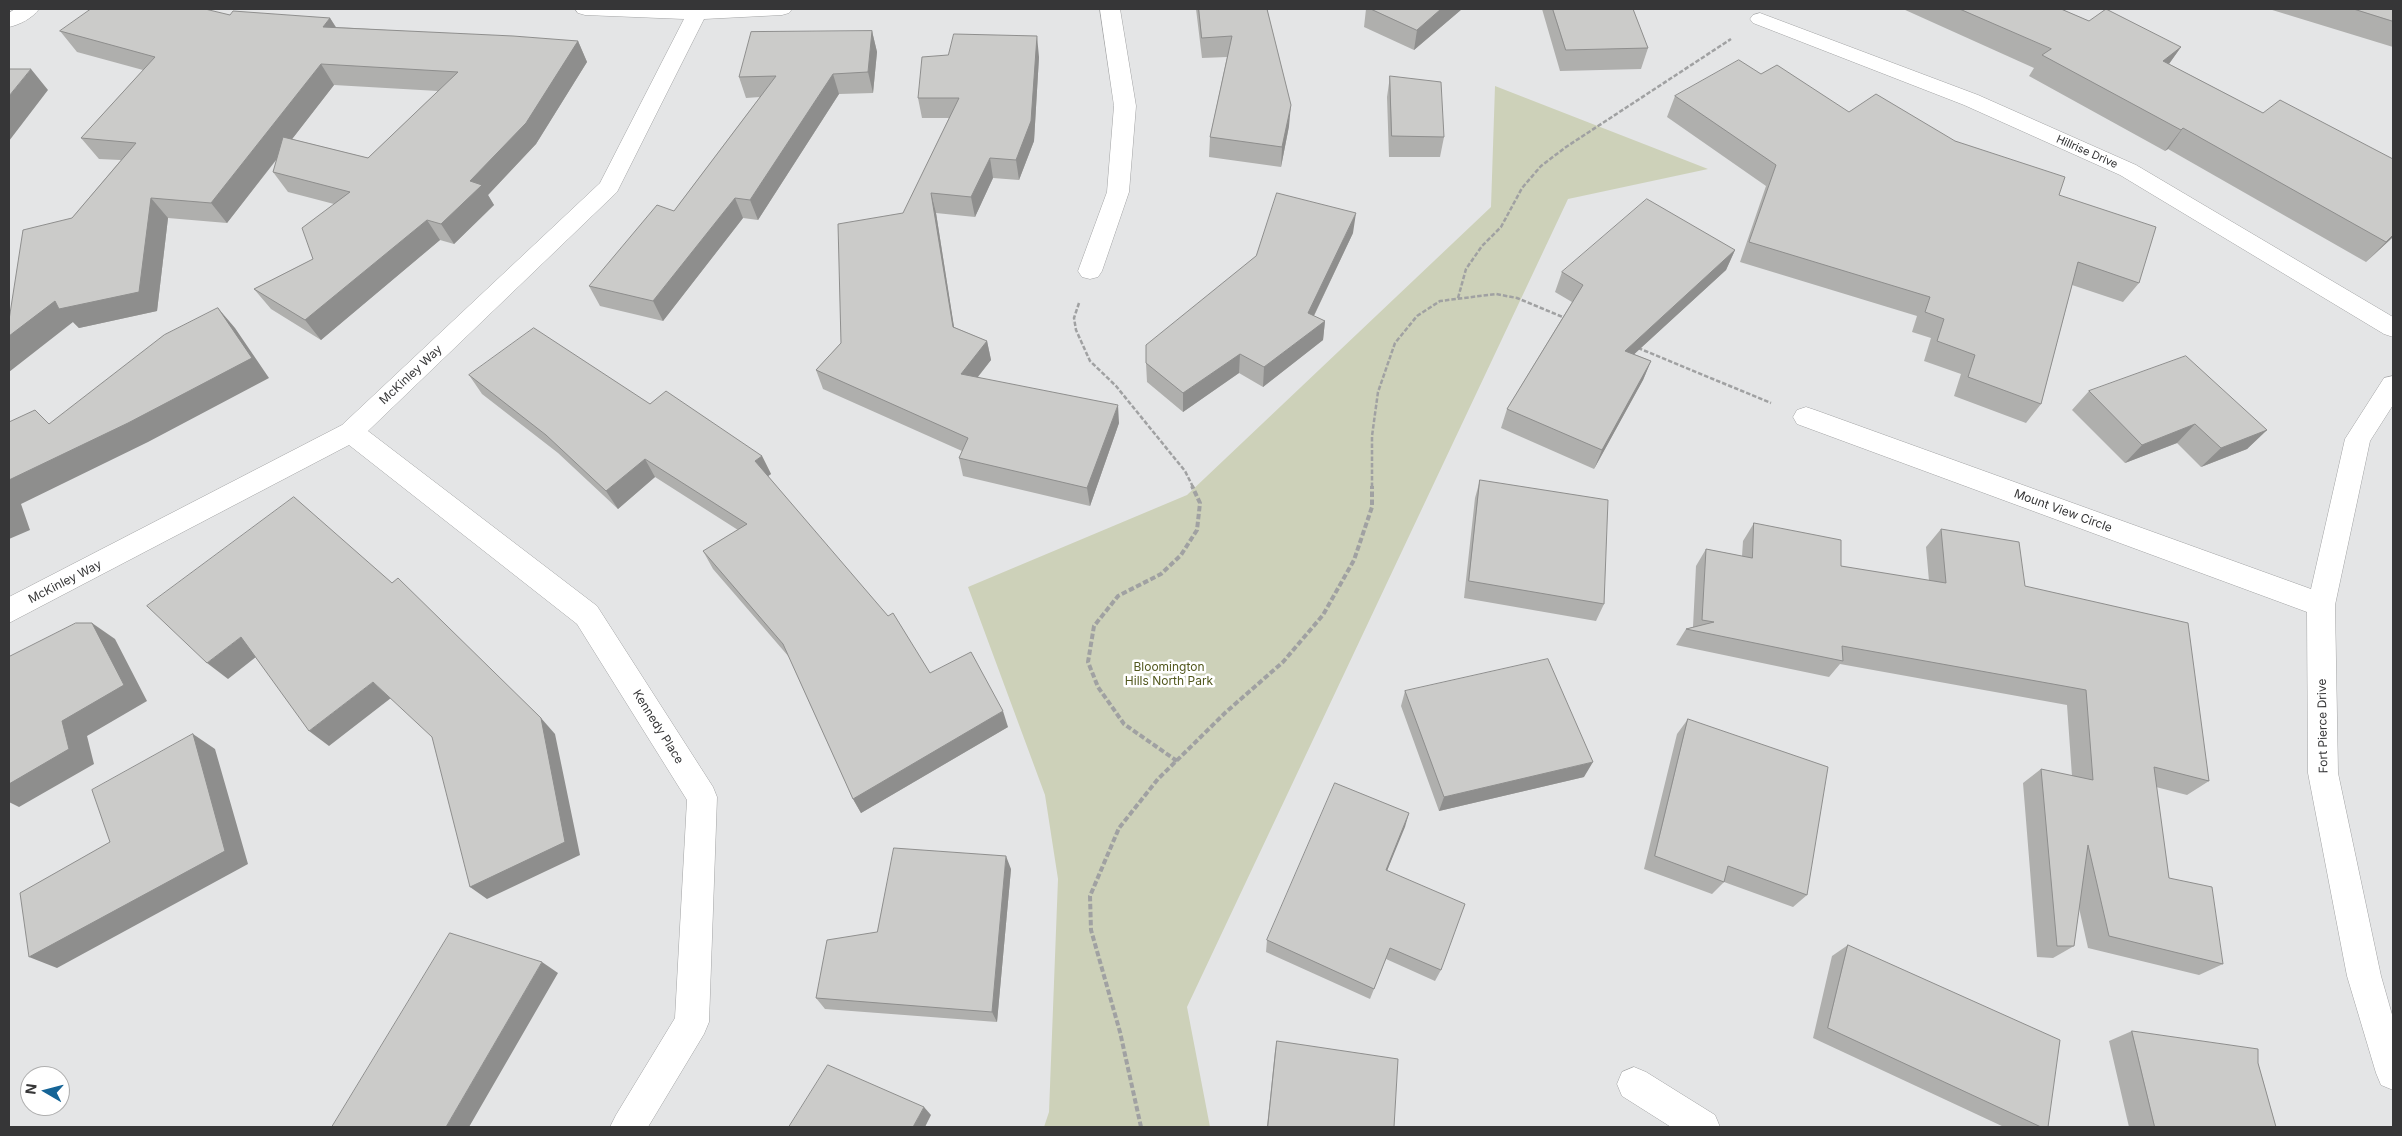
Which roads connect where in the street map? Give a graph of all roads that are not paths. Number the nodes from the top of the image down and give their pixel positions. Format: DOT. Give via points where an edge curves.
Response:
graph roads {
  1 [pos="29,9"];
  2 [pos="585,9"];
  3 [pos="782,9"];
  4 [pos="1110,9"];
  5 [pos="697,13"];
  6 [pos="1760,19"];
  7 [pos="9,21"];
  8 [pos="1090,271"];
  9 [pos="2393,328"];
  10 [pos="2393,385"];
  11 [pos="1806,417"];
  12 [pos="351,432"];
  13 [pos="2321,605"];
  14 [pos="9,611"];
  15 [pos="2393,1073"];
  16 [pos="1634,1084"];
  17 [pos="628,1127"];
  18 [pos="1703,1127"];
  1 -- 7 [label="street"];
  2 -- 5 [label="street"];
  3 -- 5 [label="street"];
  4 -- 8 [label="street" via="1125,106 1118,192"];
  5 -- 12 [label="street, McKinley Way" via="609,187"];
  6 -- 9 [label="street, Hillrise Drive" via="1972,100 2128,170"];
  10 -- 13 [label="street, Fort Pierce Drive" via="2358,439"];
  11 -- 13 [label="street, Mount View Circle"];
  12 -- 14 [label="street, McKinley Way"];
  12 -- 17 [label="street, Kennedy Place" via="587,615 702,797 692,1022"];
  13 -- 15 [label="street, Fort Pierce Drive" via="2323,773 2364,976"];
  16 -- 18 [label="street"];
}
